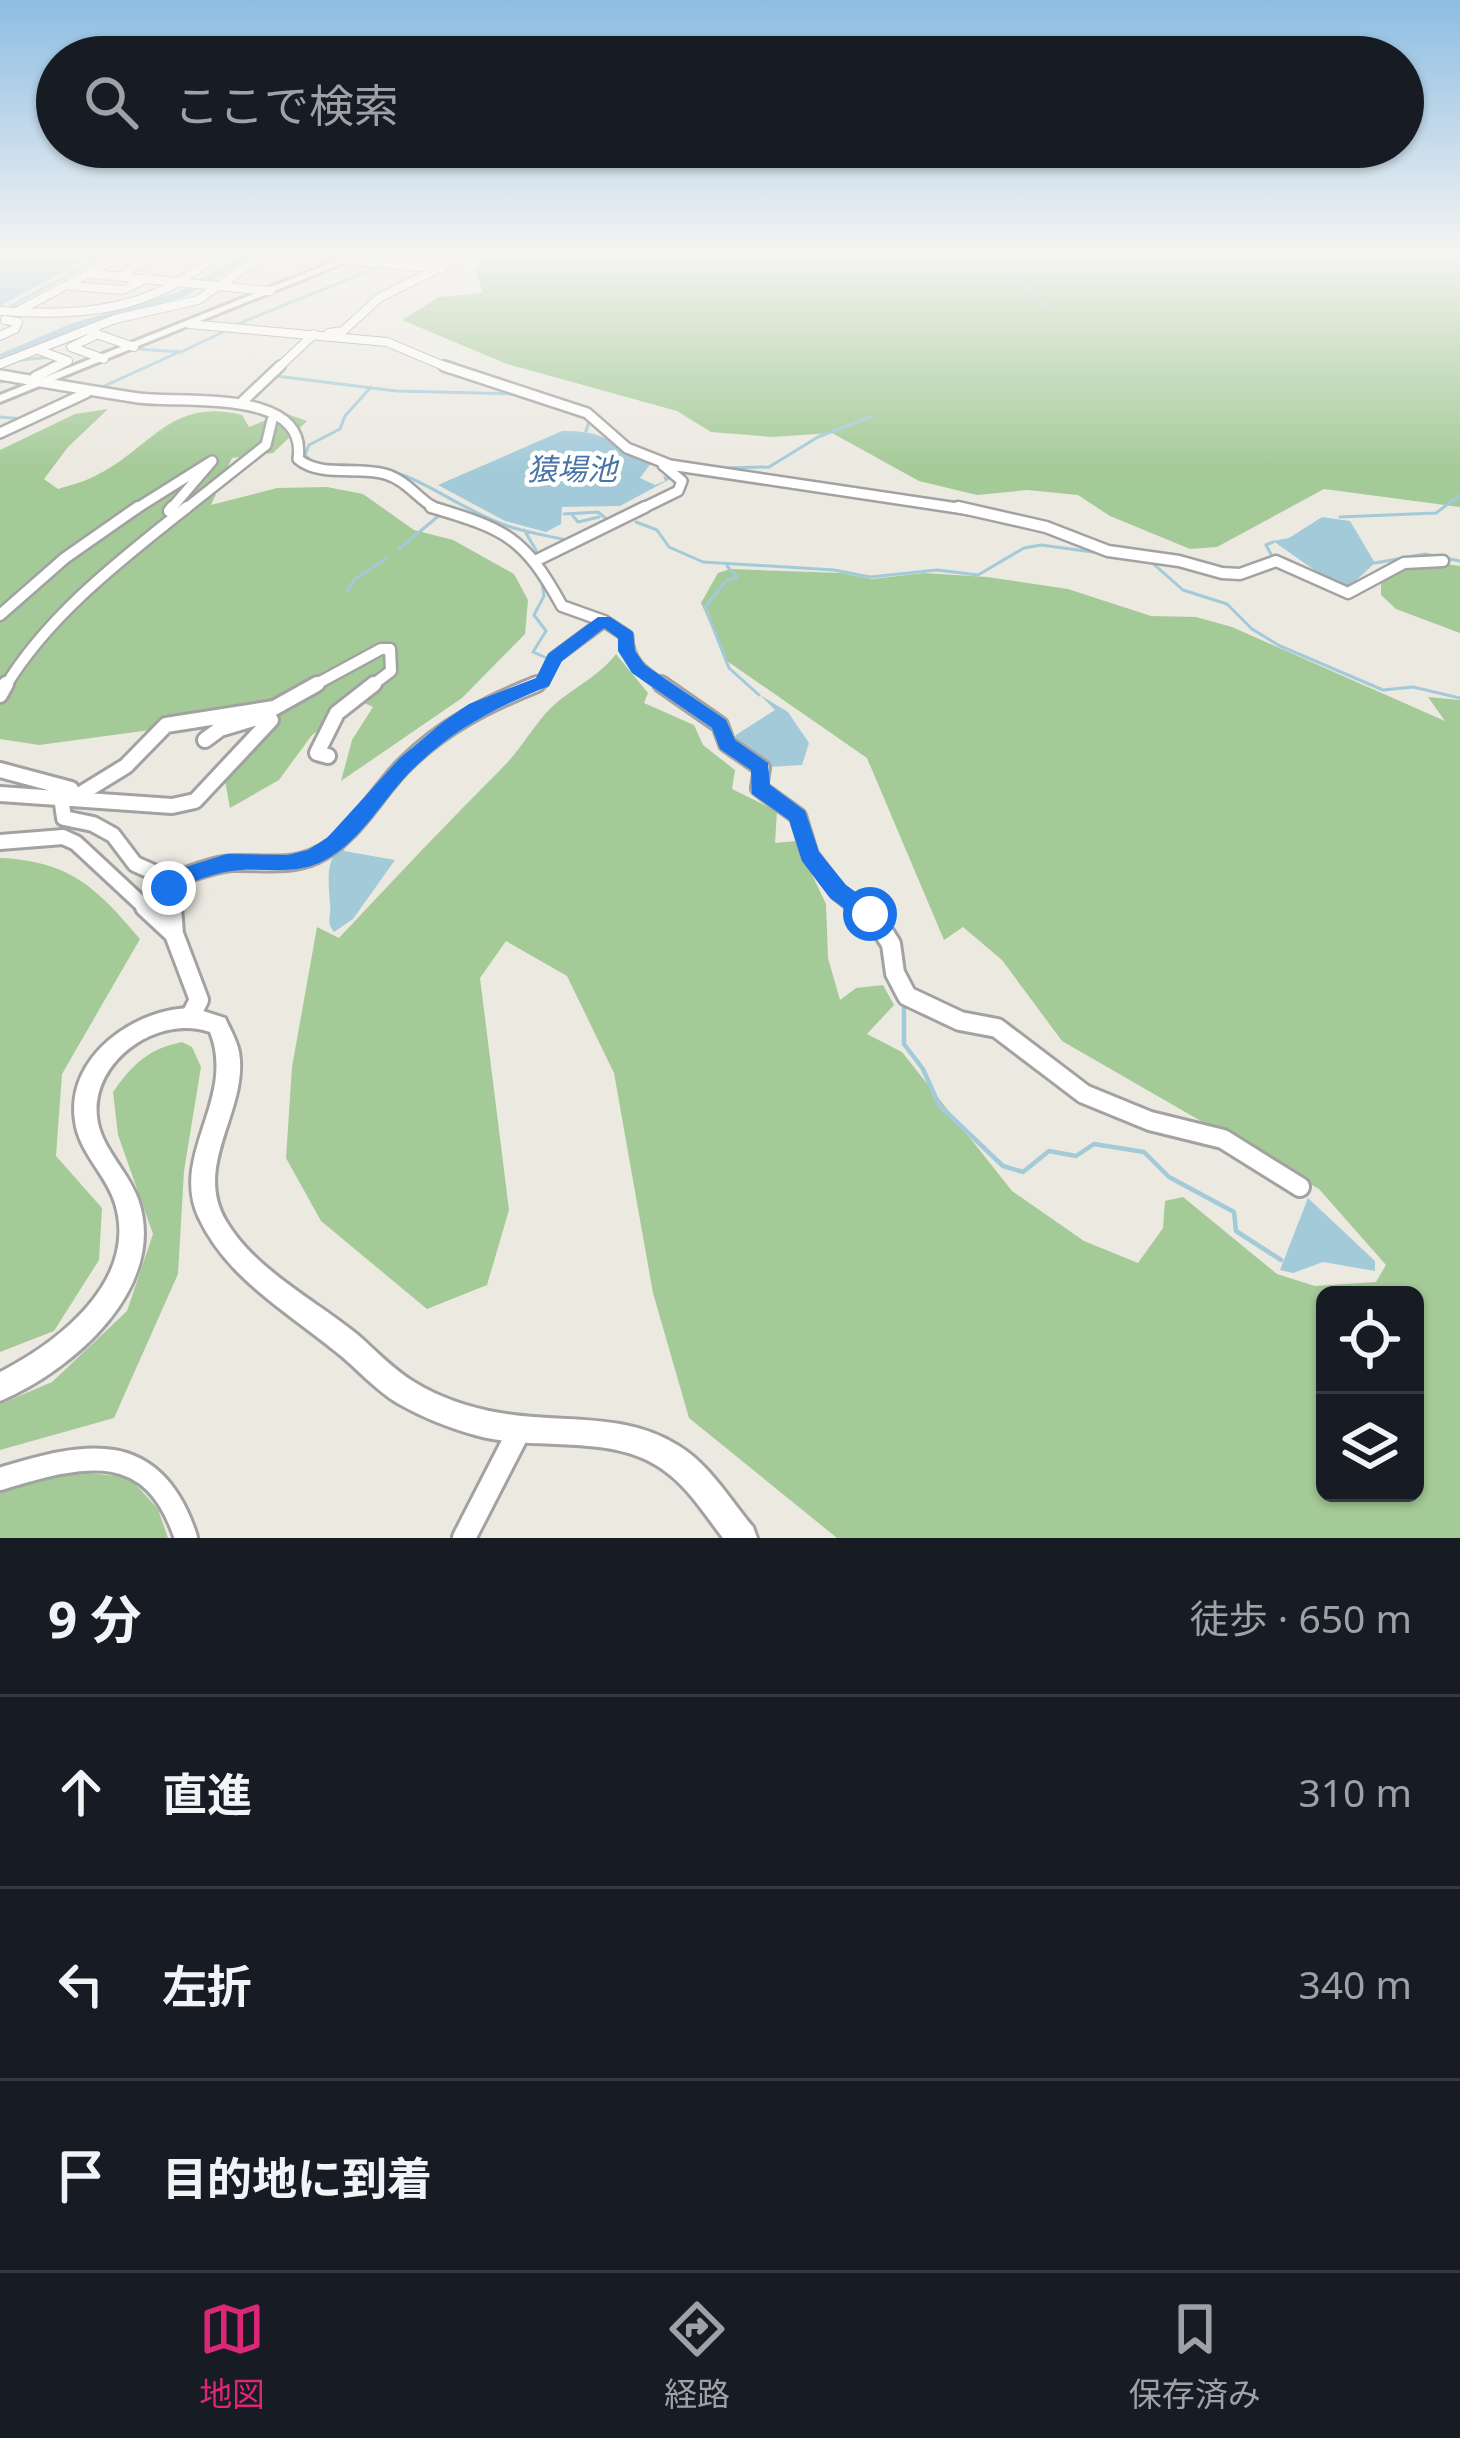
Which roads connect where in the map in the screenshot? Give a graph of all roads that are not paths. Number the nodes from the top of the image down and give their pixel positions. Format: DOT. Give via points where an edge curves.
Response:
graph roads {
  1 [pos="107,327"];
  2 [pos="181,327"];
  3 [pos="217,327"];
  4 [pos="345,327"];
  5 [pos="94,331"];
  6 [pos="314,335"];
  7 [pos="134,347"];
  8 [pos="41,351"];
  9 [pos="104,359"];
  10 [pos="0,364"];
  11 [pos="0,375"];
  12 [pos="40,380"];
  13 [pos="86,393"];
  14 [pos="0,399"];
  15 [pos="243,401"];
  16 [pos="272,420"];
  17 [pos="0,433"];
  18 [pos="659,461"];
  19 [pos="166,520"];
  20 [pos="536,557"];
  21 [pos="1443,560"];
  22 [pos="0,615"];
  23 [pos="604,621"];
  24 [pos="0,695"];
  25 [pos="205,740"];
  26 [pos="328,756"];
  27 [pos="0,770"];
  28 [pos="0,794"];
  29 [pos="68,797"];
  30 [pos="0,842"];
  31 [pos="171,880"];
  32 [pos="174,934"];
  33 [pos="190,1017"];
  34 [pos="1300,1187"];
  35 [pos="0,1387"];
  36 [pos="519,1431"];
  37 [pos="0,1479"];
  38 [pos="186,1538"];
  39 [pos="464,1538"];
  40 [pos="742,1538"];
  1 -- 5 [label="street"];
  2 -- 7 [label="street"];
  3 -- 6 [label="street"];
  4 -- 6 [label="street"];
  5 -- 7 [label="street"];
  5 -- 9 [label="street" via="71,347"];
  5 -- 10 [label="street"];
  6 -- 15 [label="street"];
  6 -- 18 [label="street" via="387,343 580,410 620,443"];
  7 -- 9 [label="street"];
  8 -- 12 [label="street" via="68,361"];
  9 -- 12 [label="street"];
  11 -- 12 [label="street"];
  12 -- 13 [label="street"];
  12 -- 14 [label="street"];
  13 -- 15 [label="street"];
  13 -- 17 [label="street"];
  15 -- 16 [label="street"];
  16 -- 19 [label="street" via="266,445"];
  16 -- 20 [label="street" via="295,429 298,459 308,467 383,473 414,487 432,508 513,538"];
  18 -- 20 [label="street" via="681,488"];
  18 -- 21 [label="street" via="943,504 1046,527 1108,551 1222,573 1273,561 1348,593 1404,562"];
  19 -- 22 [label="street" via="212,461 65,558"];
  19 -- 24 [label="street" via="102,575"];
  20 -- 23 [label="street" via="562,606"];
  23 -- 31 [label="street" via="554,658 543,682 450,727 314,857 227,863"];
  23 -- 34 [label="street" via="627,636 638,669 720,725 727,744 761,768 759,788 798,816 810,855 838,892 877,922 907,996 997,1028 1084,1094 1222,1139"];
  25 -- 29 [label="street" via="220,729 271,720 195,801"];
  26 -- 29 [label="street" via="316,753 337,713 391,671 390,649 274,708 166,724 126,766"];
  27 -- 29 [label="street" via="71,789"];
  28 -- 29 [label="street"];
  29 -- 31 [label="street" via="64,818 113,835 135,864"];
  30 -- 32 [label="street" via="76,843"];
  31 -- 32 [label="street"];
  32 -- 33 [label="street" via="199,1000"];
  33 -- 35 [label="street" via="147,1026 92,1078 86,1123 127,1203 131,1255 92,1321 33,1371"];
  33 -- 36 [label="street" via="218,1025 230,1052 201,1180 202,1205 230,1247 411,1396"];
  36 -- 39 [label="street"];
  36 -- 40 [label="street" via="624,1434 672,1457"];
  37 -- 38 [label="street" via="53,1462 108,1457 140,1465 176,1507"];
}
